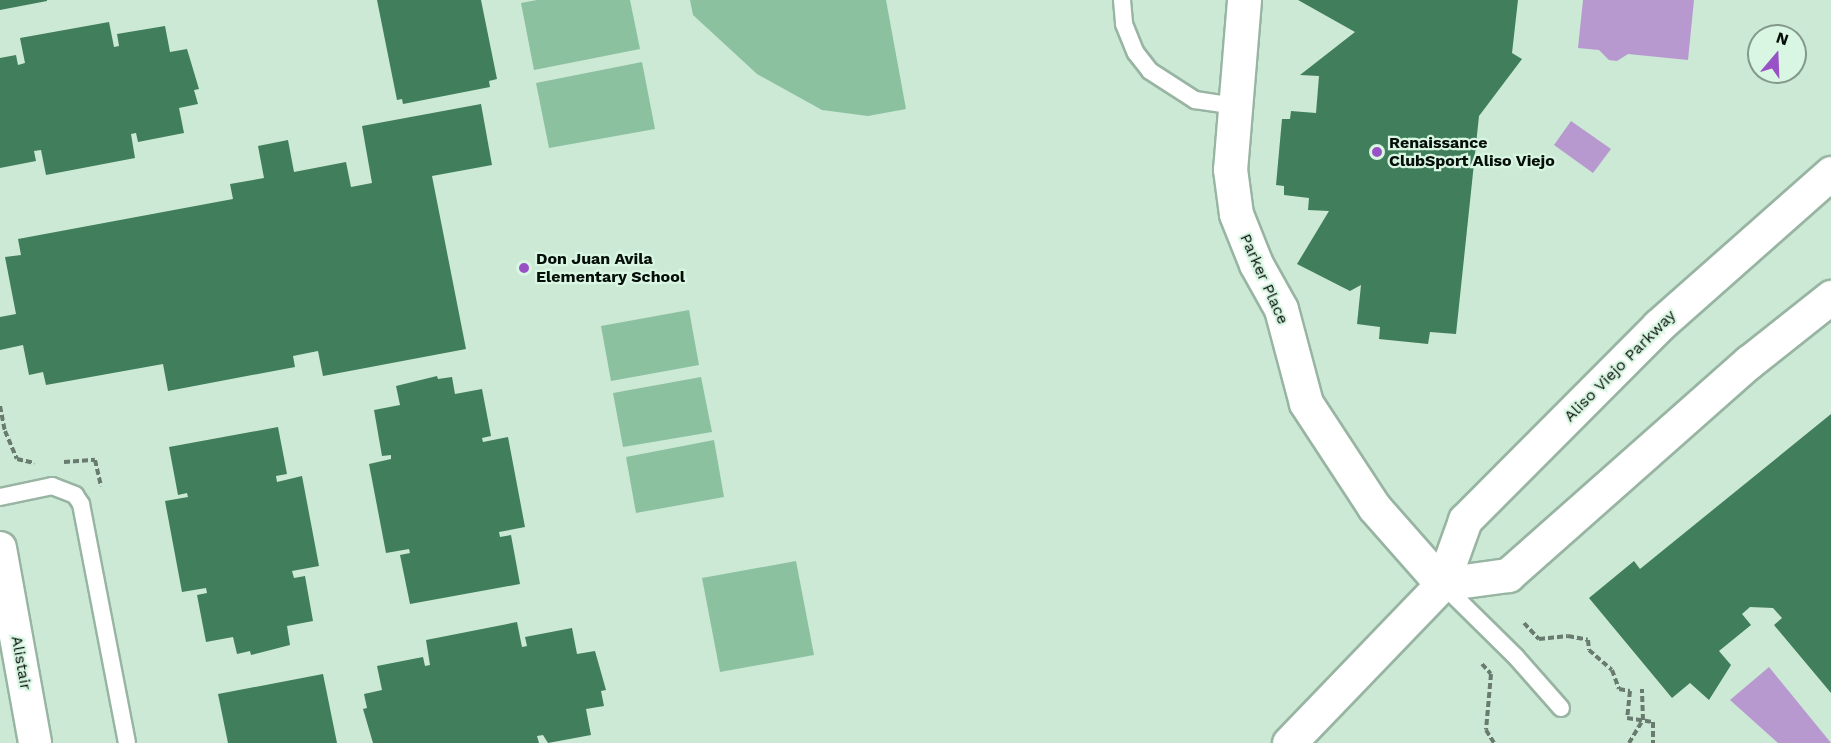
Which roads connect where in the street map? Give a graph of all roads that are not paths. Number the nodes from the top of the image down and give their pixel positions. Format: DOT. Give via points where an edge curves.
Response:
graph roads {
  1 [pos="1122,0"];
  2 [pos="1244,0"];
  3 [pos="1235,106"];
  4 [pos="1831,173"];
  5 [pos="1831,297"];
  6 [pos="0,497"];
  7 [pos="0,548"];
  8 [pos="1442,584"];
  9 [pos="1561,708"];
  10 [pos="35,743"];
  11 [pos="127,743"];
  12 [pos="1289,743"];
  1 -- 3 [label="lane" via="1124,24 1136,53 1150,71 1196,100"];
  2 -- 3 [label="main road, Parker Place"];
  3 -- 8 [label="main road, Parker Place" via="1230,168 1236,214 1256,264 1281,309 1306,403 1374,507"];
  4 -- 8 [label="main road, Aliso Viejo Parkway" via="1658,326 1465,520"];
  5 -- 8 [label="main road" via="1749,362 1508,575"];
  6 -- 11 [label="lane" via="52,486 75,495 81,504"];
  7 -- 10 [label="street, Alistair"];
  8 -- 9 [label="lane"];
  8 -- 12 [label="main road, Aliso Viejo Parkway"];
}
